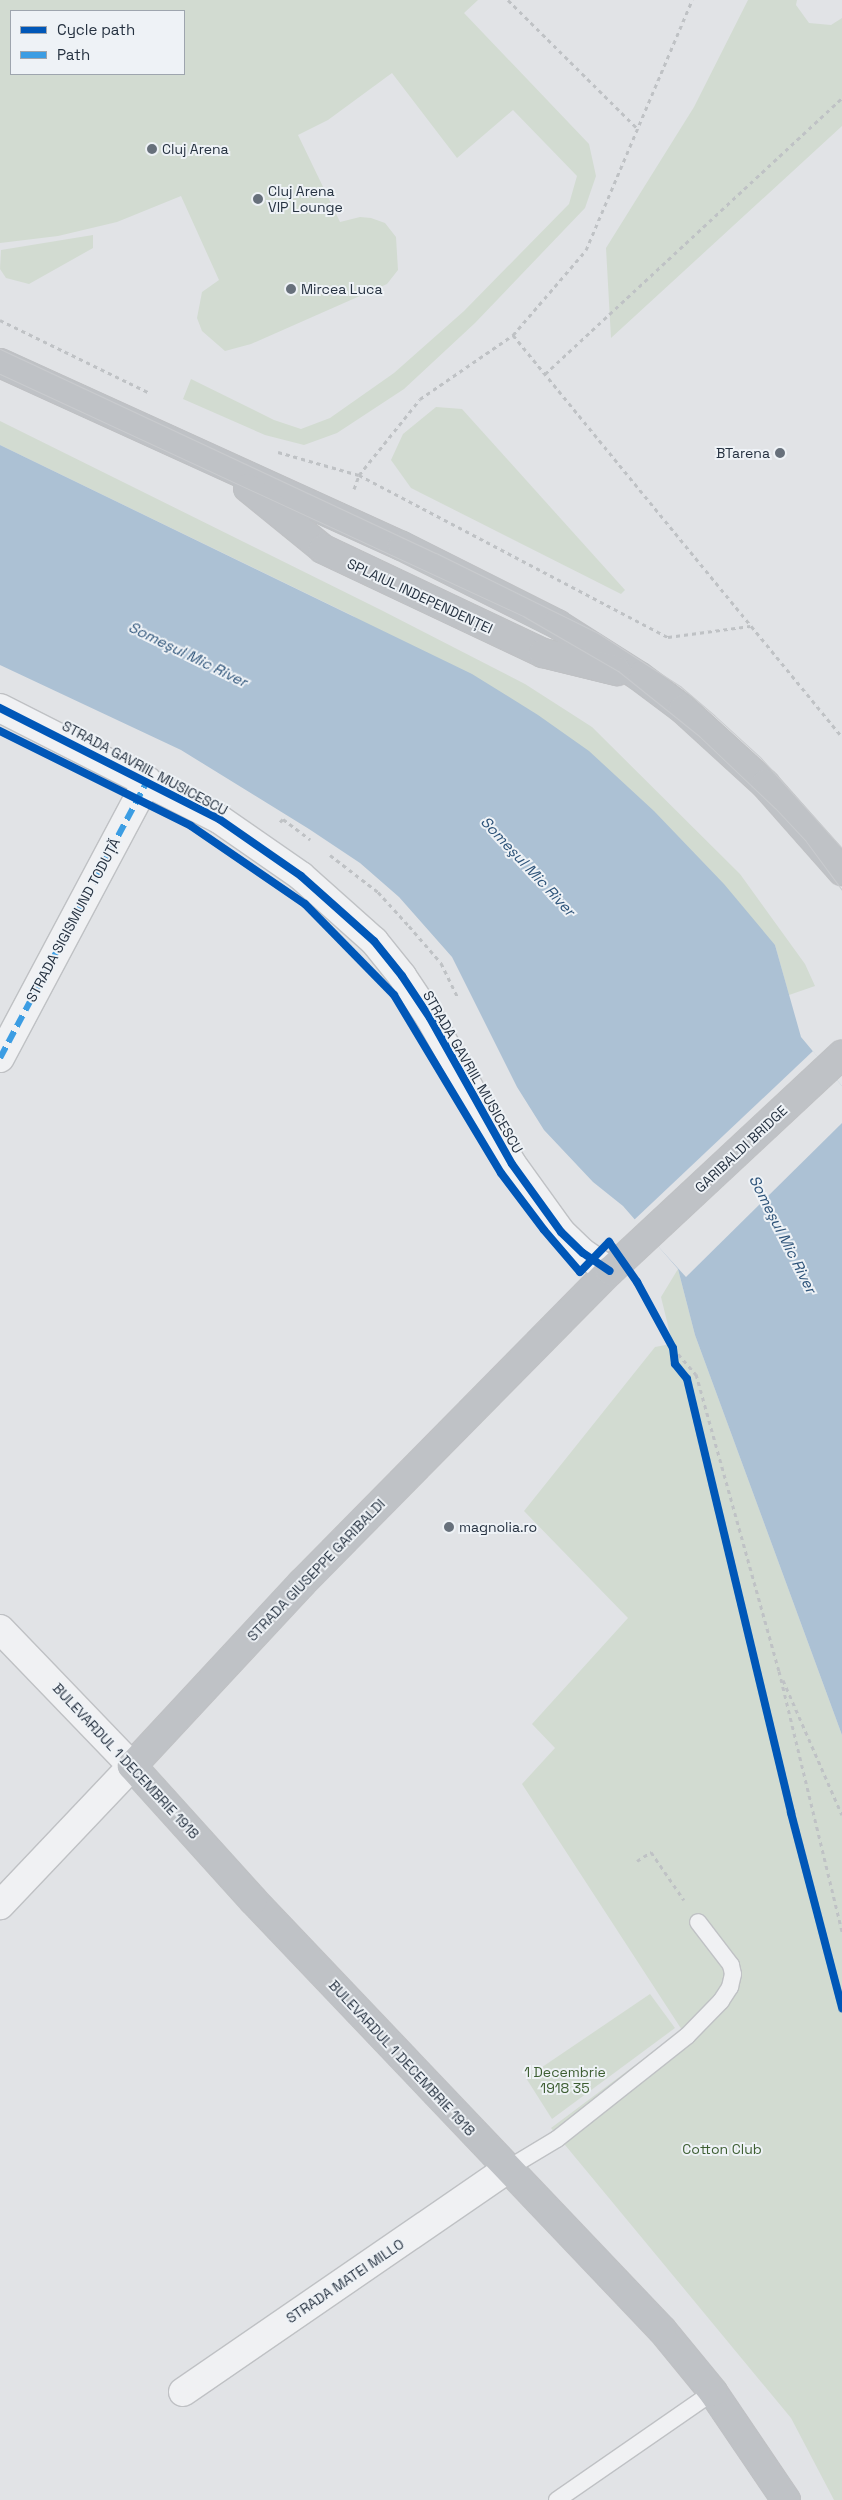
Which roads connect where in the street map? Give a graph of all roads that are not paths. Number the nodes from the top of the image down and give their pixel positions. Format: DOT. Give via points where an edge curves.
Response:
graph roads {
  1 [pos="0,363"];
  2 [pos="226,469"];
  3 [pos="639,676"];
  4 [pos="0,708"];
  5 [pos="146,781"];
  6 [pos="842,871"];
  7 [pos="0,1058"];
  8 [pos="838,1058"];
  9 [pos="641,1242"];
  10 [pos="610,1271"];
  11 [pos="0,1629"];
  12 [pos="132,1766"];
  13 [pos="0,1905"];
  14 [pos="698,1922"];
  15 [pos="508,2169"];
  16 [pos="183,2392"];
  17 [pos="713,2392"];
  18 [pos="557,2500"];
  19 [pos="786,2500"];
  1 -- 2 [label="main road, SPLAIUL INDEPENDENȚEI"];
  2 -- 3 [label="main road, SPLAIUL INDEPENDENȚEI" via="402,546 531,611"];
  2 -- 3 [label="main road, SPLAIUL INDEPENDENȚEI" via="323,549 543,653"];
  3 -- 6 [label="main road, SPLAIUL INDEPENDENȚEI" via="683,709 757,777 810,831"];
  4 -- 5 [label="street, STRADA GAVRIIL MUSICESCU"];
  5 -- 7 [label="street, STRADA SIGISMUND TODUȚĂ"];
  5 -- 10 [label="street, STRADA GAVRIIL MUSICESCU" via="219,819 301,876 374,941 430,1018 512,1164 556,1224 583,1253"];
  8 -- 9 [label="main road, GARIBALDI BRIDGE"];
  9 -- 10 [label="main road, STRADA GIUSEPPE GARIBALDI"];
  10 -- 12 [label="main road, STRADA GIUSEPPE GARIBALDI" via="302,1583"];
  11 -- 12 [label="street, BULEVARDUL 1 DECEMBRIE 1918"];
  12 -- 13 [label="street, STRADA GIUSEPPE GARIBALDI"];
  12 -- 15 [label="main road, BULEVARDUL 1 DECEMBRIE 1918" via="253,1900"];
  14 -- 15 [label="lane" via="731,1965 730,1987 722,2001 687,2036 557,2139"];
  15 -- 16 [label="street, STRADA MATEI MILLO"];
  15 -- 17 [label="main road, BULEVARDUL 1 DECEMBRIE 1918" via="662,2330"];
  17 -- 18 [label="lane"];
  17 -- 19 [label="main road, BULEVARDUL 1 DECEMBRIE 1918"];
}
